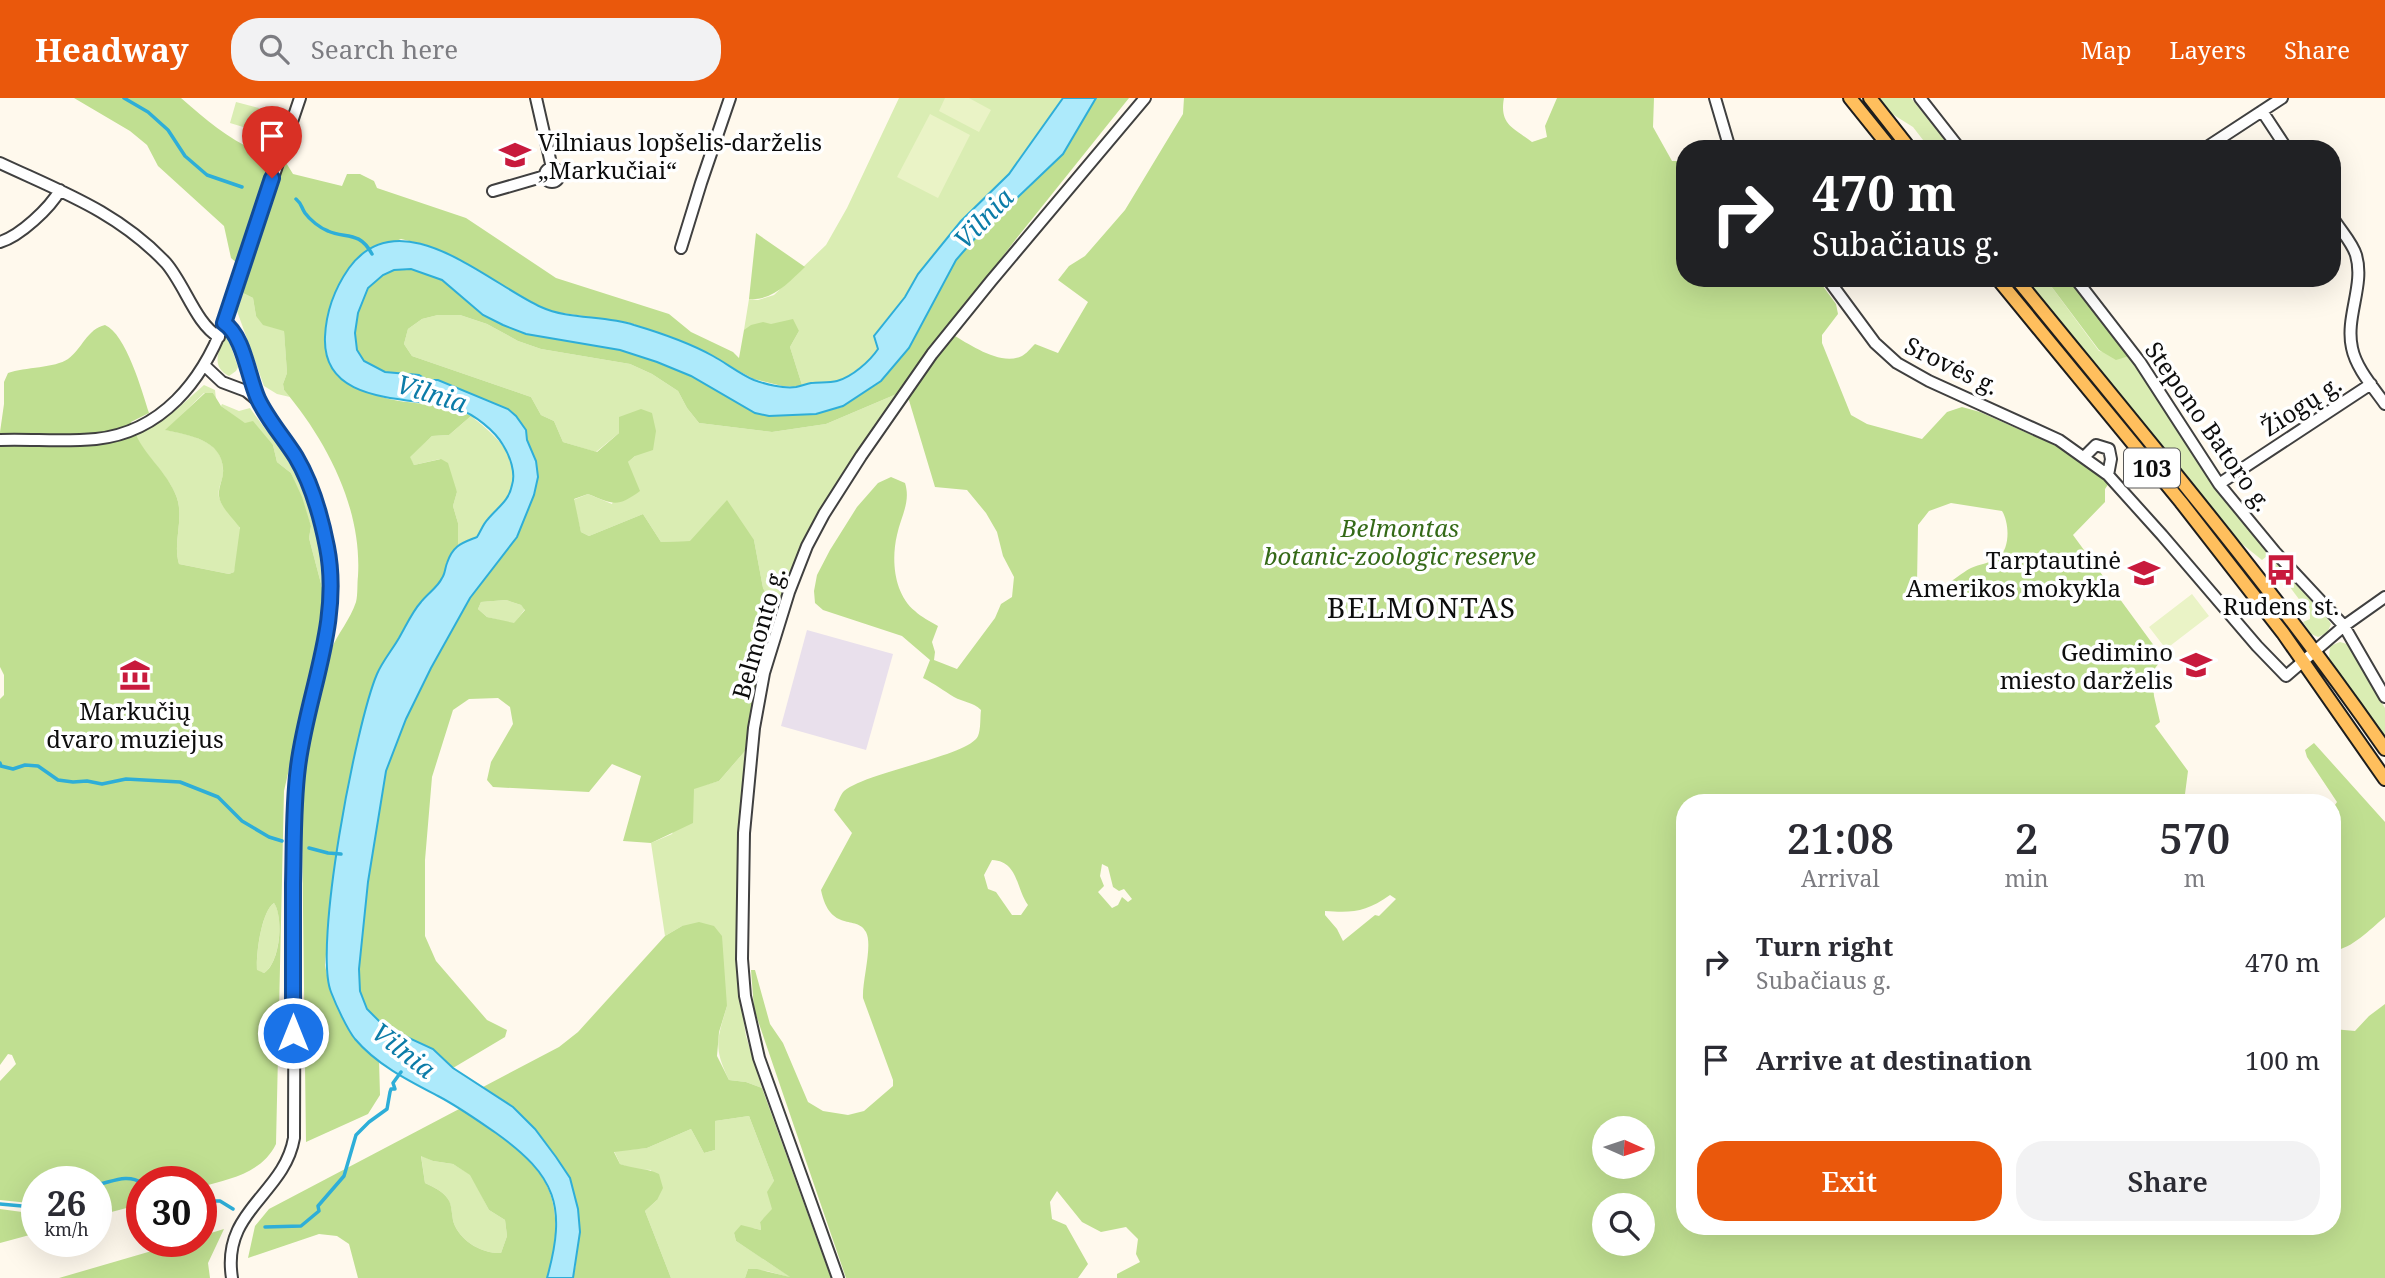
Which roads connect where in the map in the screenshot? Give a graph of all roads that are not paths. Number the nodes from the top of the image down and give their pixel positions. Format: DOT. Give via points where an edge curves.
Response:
graph roads {
  1 [pos="300,98"];
  2 [pos="536,98"];
  3 [pos="730,98"];
  4 [pos="1145,98"];
  5 [pos="1715,98"];
  6 [pos="1850,98"];
  7 [pos="1870,98"];
  8 [pos="1920,98"];
  9 [pos="2283,98"];
  10 [pos="2262,111"];
  11 [pos="1727,140"];
  12 [pos="1884,140"];
  13 [pos="1903,140"];
  14 [pos="1953,140"];
  15 [pos="2218,140"];
  16 [pos="2281,140"];
  17 [pos="0,163"];
  18 [pos="60,190"];
  19 [pos="493,191"];
  20 [pos="2341,231"];
  21 [pos="0,242"];
  22 [pos="681,248"];
  23 [pos="1834,287"];
  24 [pos="2004,287"];
  25 [pos="2023,287"];
  26 [pos="2082,287"];
  27 [pos="224,323"];
  28 [pos="219,337"];
  29 [pos="205,366"];
  30 [pos="248,374"];
  31 [pos="2371,384"];
  32 [pos="238,387"];
  33 [pos="259,401"];
  34 [pos="2385,404"];
  35 [pos="0,440"];
  36 [pos="2085,456"];
  37 [pos="2108,475"];
  38 [pos="2218,484"];
  39 [pos="2385,597"];
  40 [pos="2344,626"];
  41 [pos="2315,649"];
  42 [pos="2304,660"];
  43 [pos="2385,696"];
  44 [pos="2385,749"];
  45 [pos="2385,779"];
  46 [pos="232,1278"];
  47 [pos="838,1278"];
  1 -- 27 [label="street"];
  2 -- 19 [label="street" via="549,172"];
  3 -- 22 [label="street"];
  4 -- 47 [label="street, Belmonto g." via="932,354 861,456 807,546 764,673 744,833 745,996 759,1058"];
  5 -- 11 [label="street"];
  6 -- 12 [label="main road"];
  7 -- 13 [label="main road"];
  8 -- 14 [label="street"];
  9 -- 10 [label="street"];
  10 -- 15 [label="street"];
  10 -- 16 [label="street"];
  17 -- 18 [label="street"];
  18 -- 21 [label="street" via="50,206"];
  18 -- 28 [label="street" via="130,229 168,265 204,326"];
  20 -- 31 [label="street, Žiogų g." via="2357,258 2350,337 2355,359"];
  23 -- 36 [label="street, Srovės g." via="1874,343 1897,363"];
  24 -- 42 [label="main road, 103"];
  25 -- 41 [label="main road, Stepono Batoro g. / 103"];
  26 -- 38 [label="street, Stepono Batoro g." via="2140,362"];
  27 -- 28 [label="street"];
  27 -- 30 [label="street" via="235,333"];
  28 -- 29 [label="street"];
  29 -- 32 [label="street" via="222,382"];
  29 -- 35 [label="street" via="170,406 130,432 96,439"];
  30 -- 32 [label="street"];
  30 -- 33 [label="street"];
  31 -- 34 [label="street, Žiogų g."];
  31 -- 38 [label="street, Žiogų g."];
  32 -- 33 [label="street"];
  33 -- 46 [label="street" via="297,459 316,504 328,549 332,594 298,765 295,803 295,1138 283,1171 252,1205 236,1232"];
  36 -- 37 [label="street, Srovės g."];
  36 -- 37 [label="street, Srovės g." via="2096,445 2109,449"];
  37 -- 42 [label="street, Srovės g." via="2281,673 2286,676"];
  38 -- 40 [label="street, Stepono Batoro g."];
  39 -- 40 [label="street"];
  40 -- 41 [label="street"];
  40 -- 43 [label="street, Stepono Batoro g."];
  41 -- 42 [label="street"];
  41 -- 44 [label="main road, Stepono Batoro g. / 103"];
  42 -- 45 [label="main road, 103"];
}
